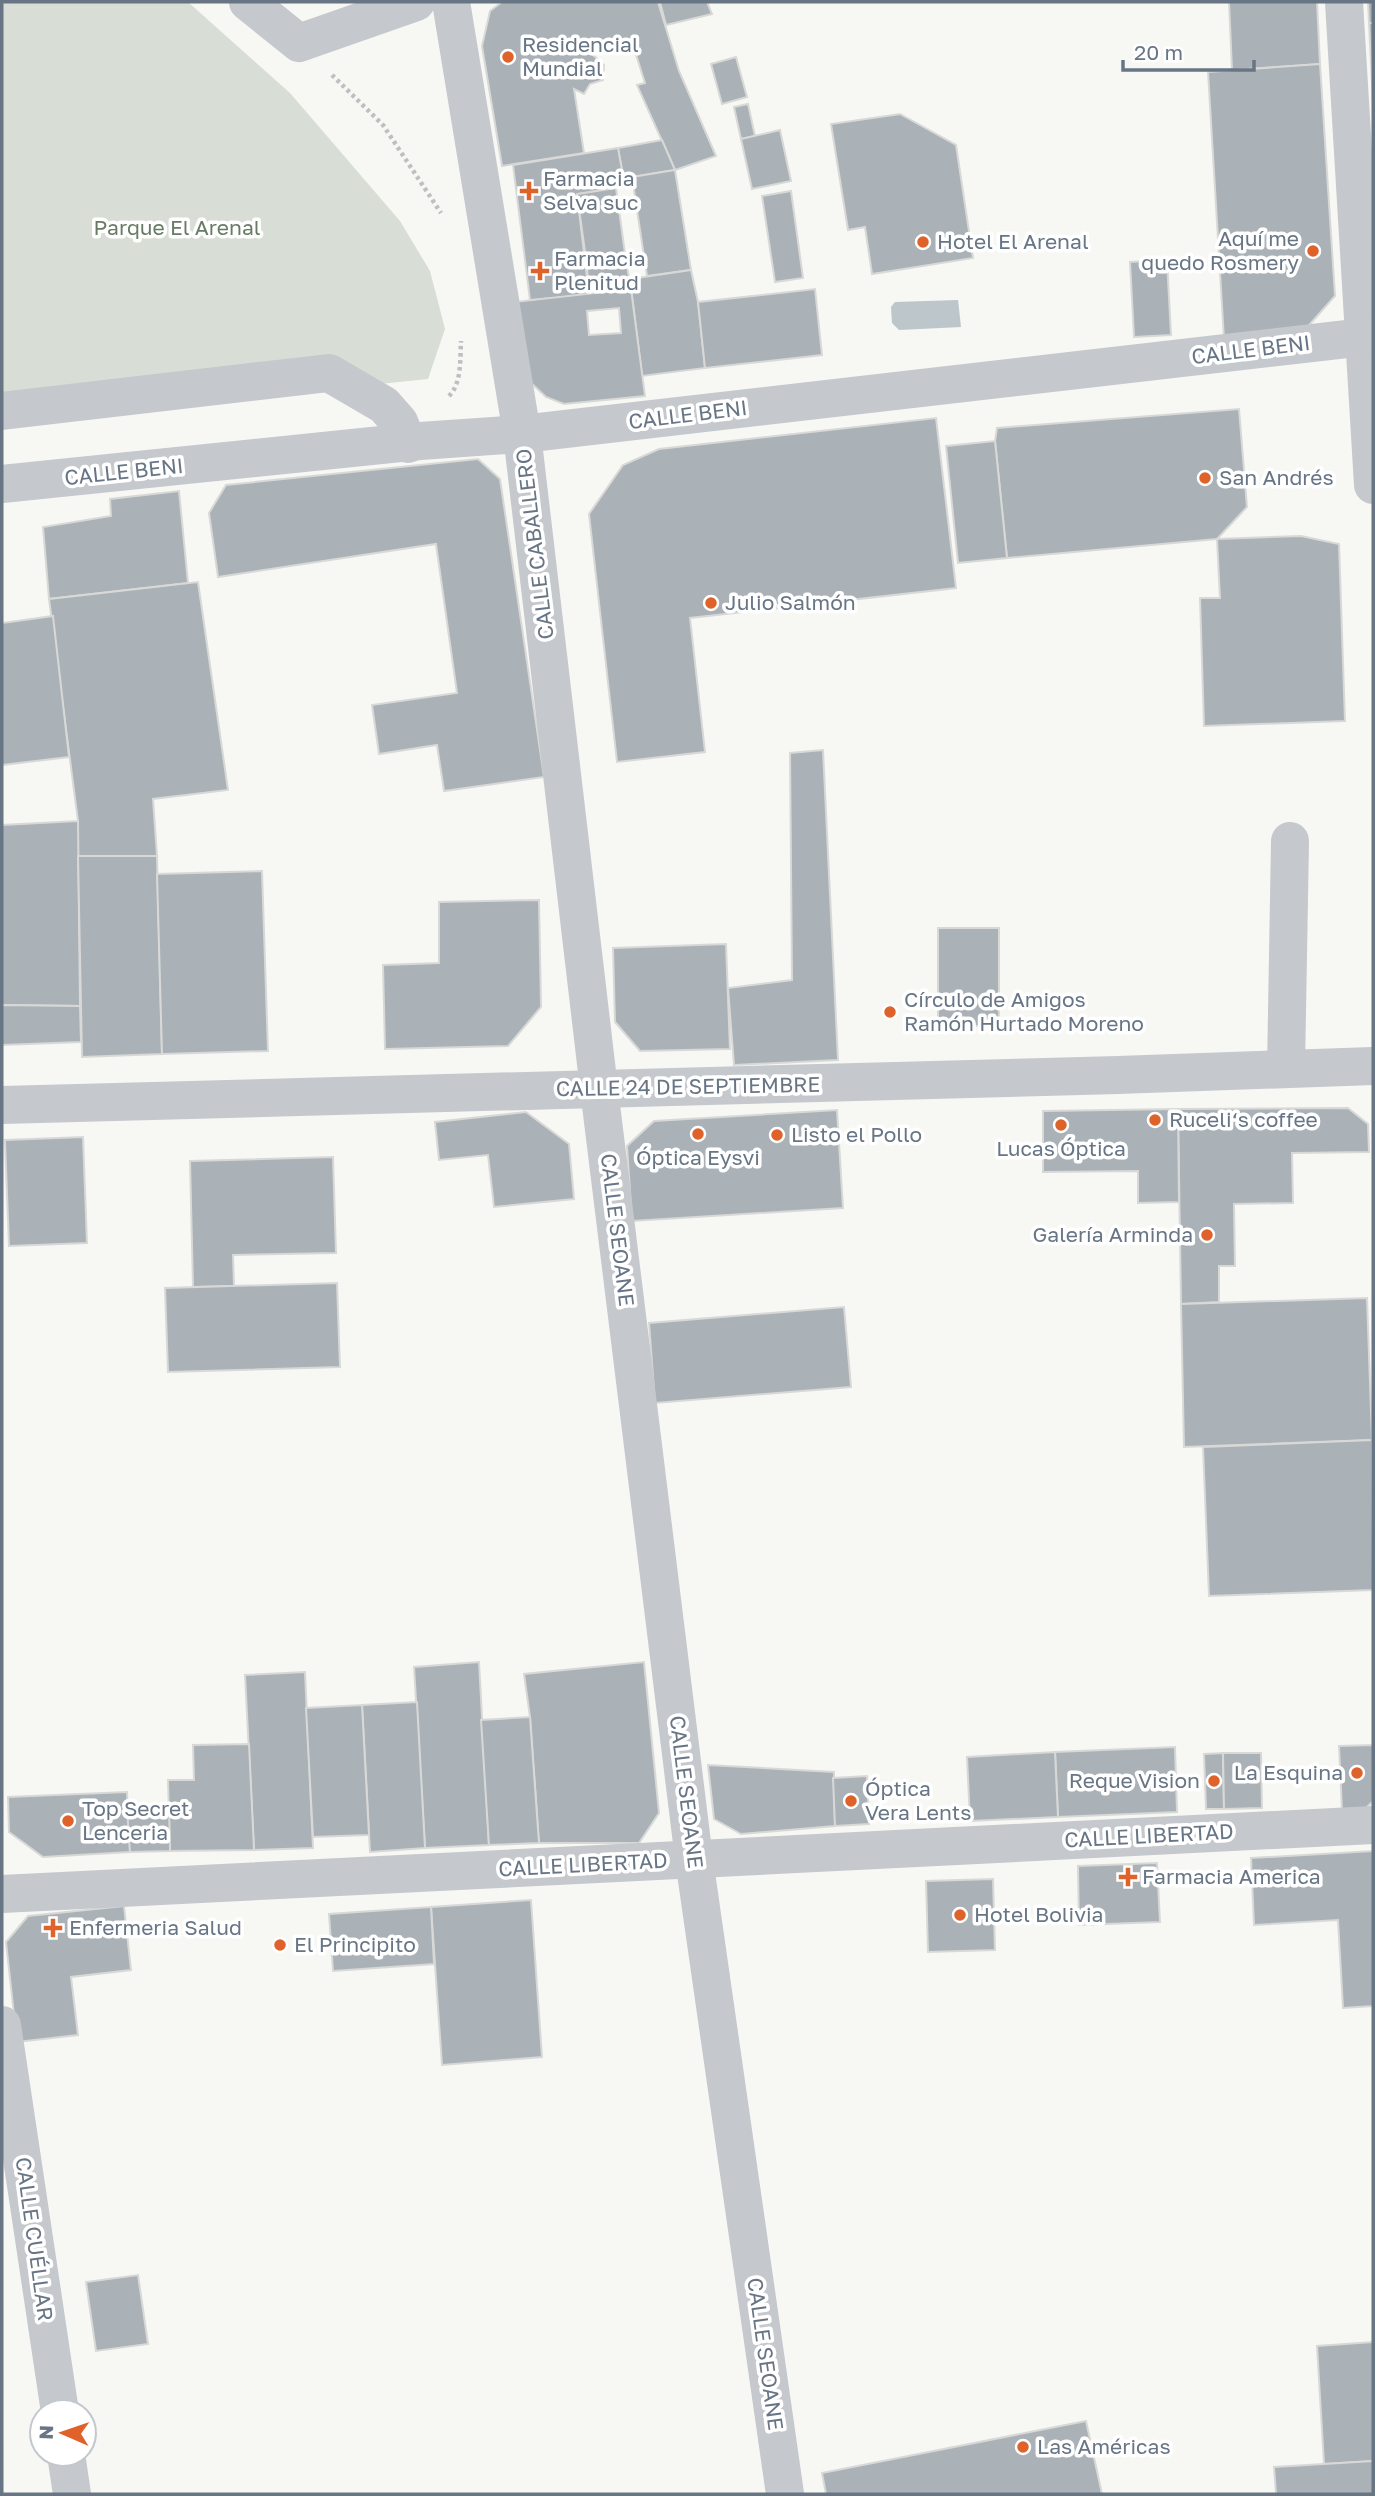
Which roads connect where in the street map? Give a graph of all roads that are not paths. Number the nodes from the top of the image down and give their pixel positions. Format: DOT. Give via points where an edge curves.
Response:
graph roads {
  1 [pos="248,2"];
  2 [pos="416,2"];
  3 [pos="451,2"];
  4 [pos="1344,2"];
  5 [pos="1369,336"];
  6 [pos="2,411"];
  7 [pos="522,434"];
  8 [pos="408,443"];
  9 [pos="2,484"];
  10 [pos="1373,485"];
  11 [pos="1290,841"];
  12 [pos="1373,1066"];
  13 [pos="1286,1069"];
  14 [pos="599,1089"];
  15 [pos="2,1105"];
  16 [pos="1373,1825"];
  17 [pos="694,1859"];
  18 [pos="2,1894"];
  19 [pos="2,2025"];
  20 [pos="58,2398"];
  21 [pos="68,2468"];
  22 [pos="72,2494"];
  23 [pos="785,2494"];
  1 -- 2 [label="street" via="299,43"];
  3 -- 7 [label="street, CALLE CABALLERO"];
  4 -- 5 [label="street"];
  5 -- 7 [label="street, CALLE BENI"];
  5 -- 10 [label="street"];
  6 -- 8 [label="street" via="330,373 384,405 399,422"];
  7 -- 8 [label="street, CALLE BENI"];
  7 -- 14 [label="street, CALLE CABALLERO"];
  8 -- 9 [label="street, CALLE BENI"];
  11 -- 13 [label="street"];
  12 -- 13 [label="street, CALLE 24 DE SEPTIEMBRE"];
  13 -- 14 [label="street, CALLE 24 DE SEPTIEMBRE"];
  14 -- 15 [label="street, CALLE 24 DE SEPTIEMBRE"];
  14 -- 17 [label="street, CALLE SEOANE"];
  16 -- 17 [label="street, CALLE LIBERTAD"];
  17 -- 18 [label="street, CALLE LIBERTAD"];
  17 -- 23 [label="street, CALLE SEOANE"];
  19 -- 20 [label="street, CALLE CUÉLLAR"];
  21 -- 22 [label="street"];
}
